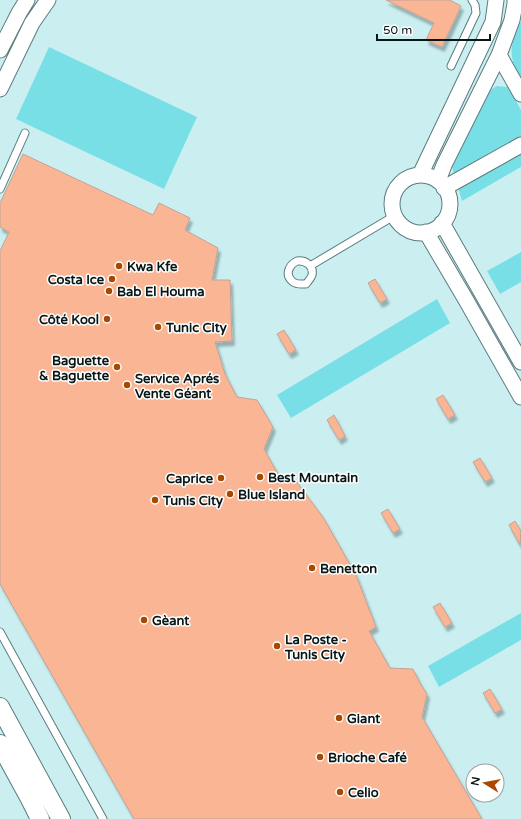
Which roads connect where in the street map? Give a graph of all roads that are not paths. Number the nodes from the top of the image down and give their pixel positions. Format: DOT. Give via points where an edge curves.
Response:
graph roads {
  1 [pos="27,0"];
  2 [pos="48,0"];
  3 [pos="472,0"];
  4 [pos="496,0"];
  5 [pos="515,0"];
  6 [pos="0,50"];
  7 [pos="498,55"];
  8 [pos="451,66"];
  9 [pos="0,89"];
  10 [pos="521,94"];
  11 [pos="25,133"];
  12 [pos="521,145"];
  13 [pos="420,175"];
  14 [pos="441,184"];
  15 [pos="0,189"];
  16 [pos="394,216"];
  17 [pos="442,223"];
  18 [pos="426,232"];
  19 [pos="310,266"];
  20 [pos="521,362"];
  21 [pos="521,397"];
  22 [pos="0,632"];
  23 [pos="0,707"];
  24 [pos="0,744"];
  25 [pos="40,819"];
  26 [pos="61,819"];
  27 [pos="103,819"];
  1 -- 6 [label="street"];
  2 -- 9 [label="street" via="32,23"];
  3 -- 8 [label="lane" via="476,13"];
  4 -- 13 [label="street" via="493,22"];
  5 -- 7 [label="street" via="512,20"];
  7 -- 10 [label="street"];
  7 -- 14 [label="street" via="444,165"];
  11 -- 15 [label="lane"];
  12 -- 14 [label="street"];
  13 -- 14 [label="street" via="430,176"];
  13 -- 16 [label="street" via="407,178 396,189 392,198"];
  14 -- 17 [label="street" via="448,196 449,209"];
  16 -- 18 [label="street" via="409,230"];
  16 -- 19 [label="lane"];
  17 -- 18 [label="street"];
  17 -- 20 [label="street"];
  18 -- 21 [label="street"];
  22 -- 27 [label="lane"];
  23 -- 26 [label="street"];
  24 -- 25 [label="street"];
}
